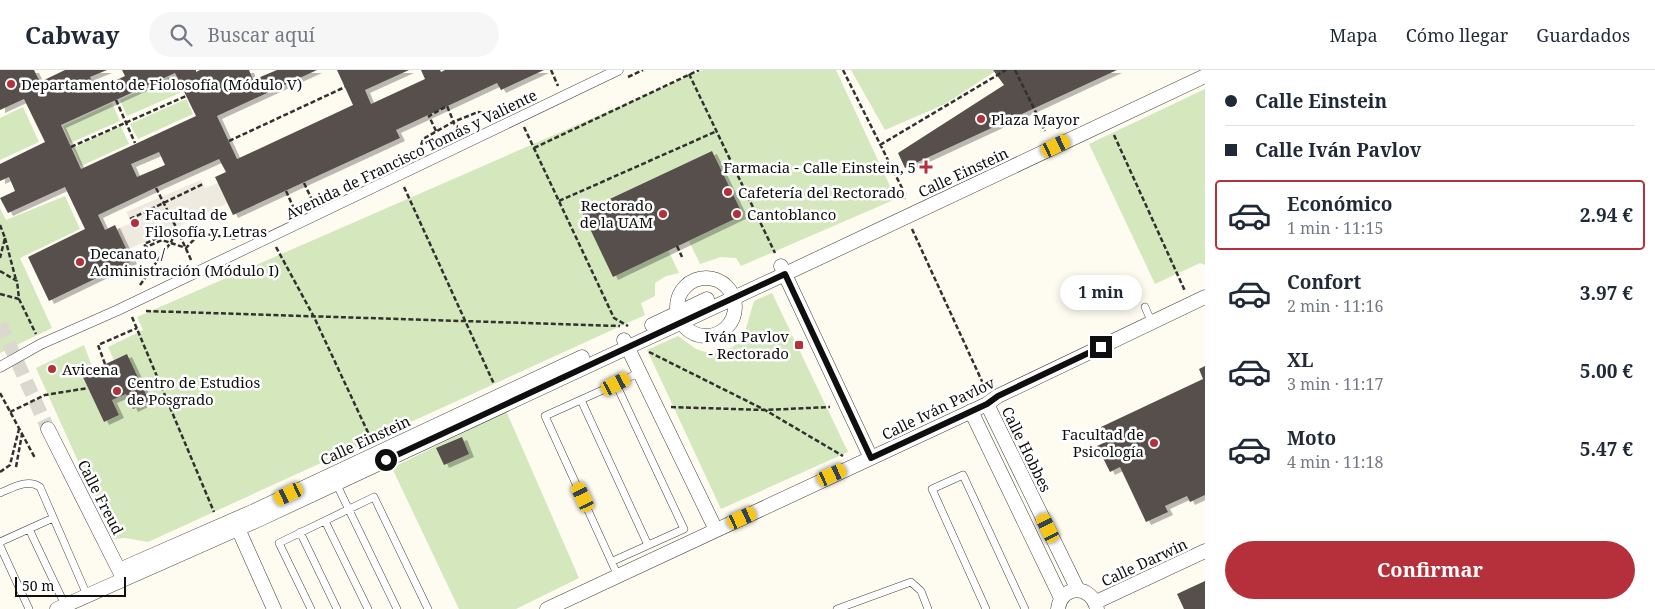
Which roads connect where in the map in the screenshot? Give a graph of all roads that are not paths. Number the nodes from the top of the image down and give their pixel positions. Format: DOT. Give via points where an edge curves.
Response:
graph roads {
  1 [pos="618,70"];
  2 [pos="1196,70"];
  3 [pos="1205,76"];
  4 [pos="1070,134"];
  5 [pos="781,266"];
  6 [pos="731,293"];
  7 [pos="1203,301"];
  8 [pos="1145,307"];
  9 [pos="679,317"];
  10 [pos="1152,323"];
  11 [pos="631,344"];
  12 [pos="0,366"];
  13 [pos="641,371"];
  14 [pos="616,384"];
  15 [pos="987,398"];
  16 [pos="581,400"];
  17 [pos="971,411"];
  18 [pos="48,429"];
  19 [pos="871,458"];
  20 [pos="336,484"];
  21 [pos="0,493"];
  22 [pos="348,509"];
  23 [pos="53,518"];
  24 [pos="325,521"];
  25 [pos="236,524"];
  26 [pos="29,529"];
  27 [pos="716,530"];
  28 [pos="300,532"];
  29 [pos="0,542"];
  30 [pos="648,545"];
  31 [pos="0,546"];
  32 [pos="1205,551"];
  33 [pos="613,561"];
  34 [pos="122,574"];
  35 [pos="618,576"];
  36 [pos="1078,590"];
  37 [pos="87,595"];
  38 [pos="1060,604"];
  39 [pos="1096,606"];
  40 [pos="61,607"];
  41 [pos="29,609"];
  42 [pos="274,609"];
  43 [pos="311,609"];
  44 [pos="337,609"];
  45 [pos="368,609"];
  46 [pos="397,609"];
  47 [pos="428,609"];
  48 [pos="547,609"];
  49 [pos="838,609"];
  50 [pos="928,609"];
  51 [pos="986,609"];
  52 [pos="1025,609"];
  1 -- 12 [label="street, Avenida de Francisco Tomás y Valiente"];
  2 -- 4 [label="street, Calle Einstein"];
  3 -- 4 [label="street, Calle Einstein"];
  4 -- 5 [label="street, Calle Einstein"];
  5 -- 6 [label="street, Calle Einstein"];
  5 -- 19 [label="street"];
  6 -- 9 [label="street, Calle Einstein"];
  6 -- 9 [label="street" via="715,280 707,278 691,283 680,296"];
  6 -- 9 [label="street" via="735,305 731,322 719,333 702,336 694,333"];
  7 -- 10 [label="street, Calle Iván Pavlov"];
  8 -- 10 [label="lane"];
  9 -- 11 [label="street, Calle Einstein"];
  10 -- 15 [label="street, Calle Iván Pavlov" via="998,396"];
  11 -- 13 [label="street"];
  11 -- 20 [label="street, Calle Einstein"];
  11 -- 25 [label="street, Calle Einstein"];
  13 -- 14 [label="lane"];
  13 -- 27 [label="street"];
  14 -- 16 [label="lane"];
  14 -- 30 [label="lane" via="684,528"];
  15 -- 17 [label="street, Calle Iván Pavlov"];
  15 -- 36 [label="street, Calle Hobbes"];
  16 -- 30 [label="lane"];
  16 -- 33 [label="lane" via="545,416"];
  17 -- 19 [label="street, Calle Iván Pavlov"];
  17 -- 38 [label="street"];
  18 -- 34 [label="street, Calle Freud"];
  19 -- 27 [label="street, Calle Iván Pavlov"];
  20 -- 22 [label="lane"];
  20 -- 25 [label="street, Calle Einstein"];
  21 -- 23 [label="lane" via="23,484 35,484 40,487"];
  22 -- 24 [label="lane"];
  22 -- 46 [label="lane"];
  22 -- 47 [label="lane" via="374,497"];
  23 -- 26 [label="lane"];
  23 -- 37 [label="lane"];
  24 -- 28 [label="lane"];
  24 -- 45 [label="lane"];
  25 -- 34 [label="street"];
  25 -- 34 [label="street, Calle Einstein" via="220,525"];
  25 -- 42 [label="street"];
  26 -- 29 [label="lane"];
  26 -- 40 [label="lane"];
  27 -- 35 [label="street, Calle Iván Pavlov"];
  28 -- 43 [label="lane" via="279,543"];
  28 -- 44 [label="lane"];
  30 -- 33 [label="lane"];
  31 -- 41 [label="lane"];
  32 -- 39 [label="street, Calle Darwin"];
  33 -- 35 [label="lane"];
  34 -- 37 [label="street"];
  35 -- 48 [label="street, Calle Iván Pavlov"];
  36 -- 38 [label="street" via="1066,594"];
  36 -- 39 [label="street" via="1088,594"];
  37 -- 40 [label="street"];
  49 -- 50 [label="lane" via="911,582 921,591"];
  51 -- 52 [label="lane" via="932,489 964,475"];
}
